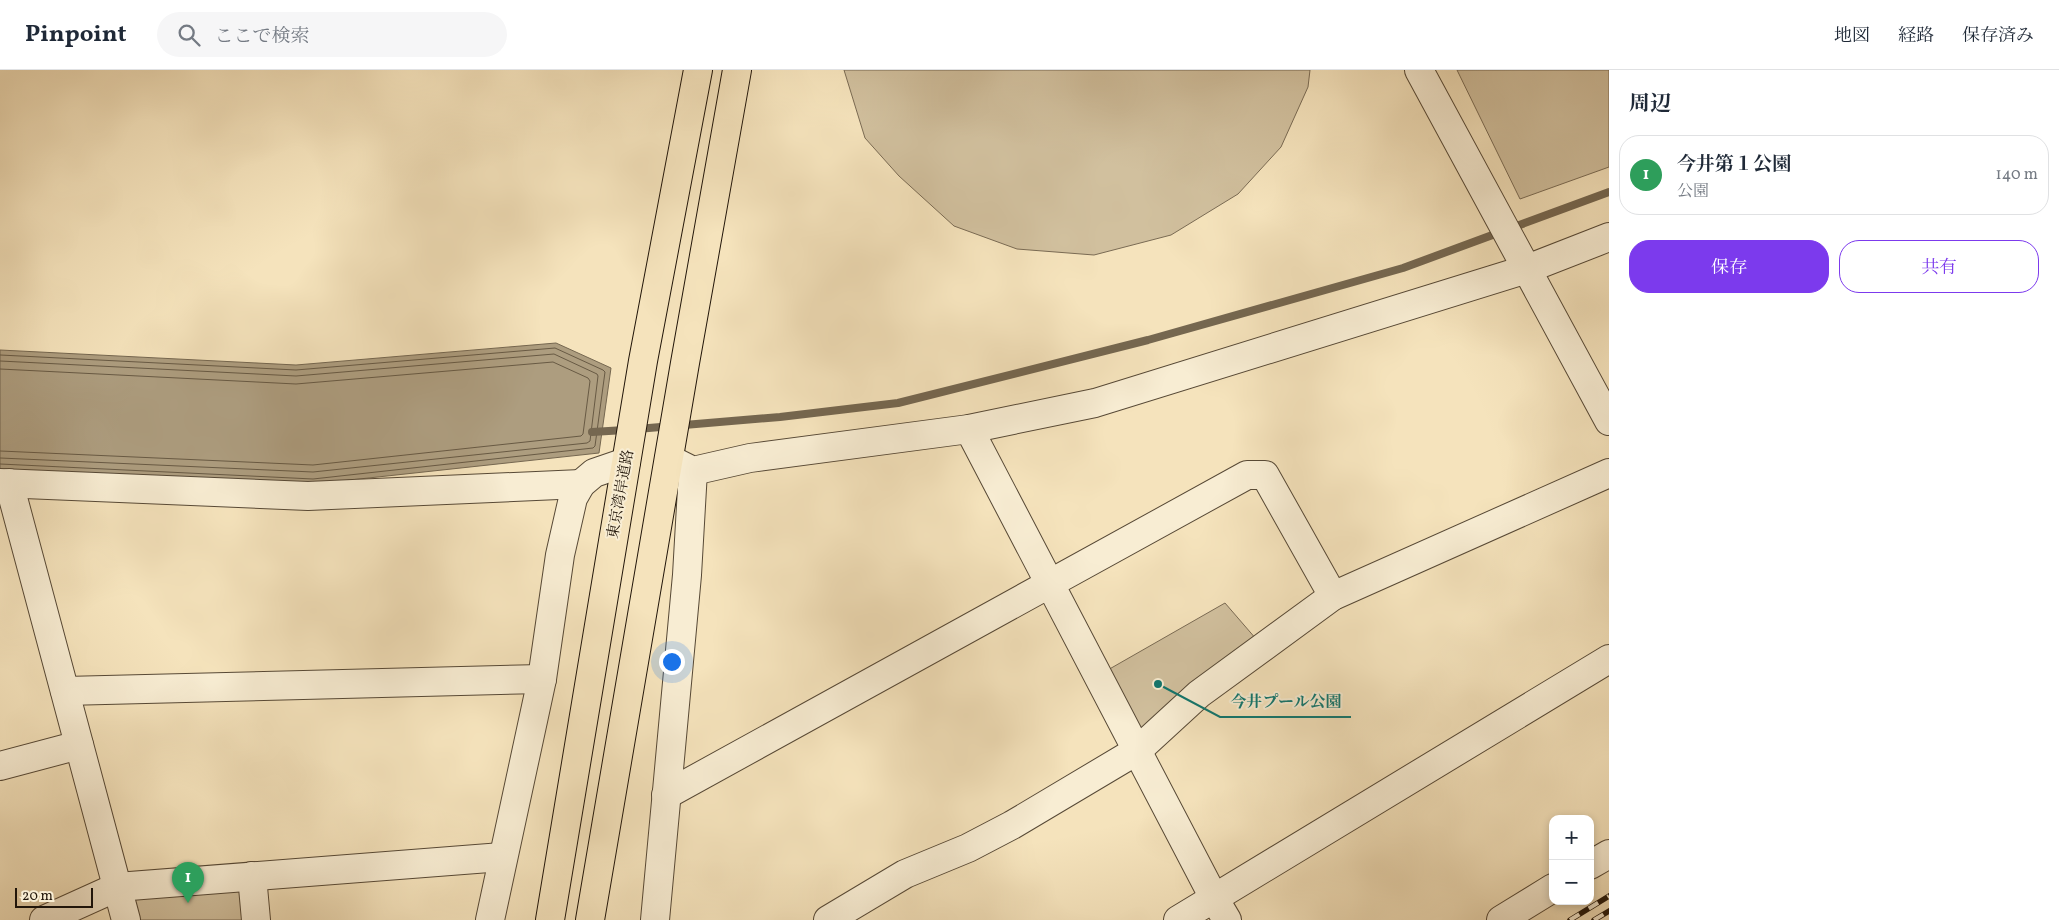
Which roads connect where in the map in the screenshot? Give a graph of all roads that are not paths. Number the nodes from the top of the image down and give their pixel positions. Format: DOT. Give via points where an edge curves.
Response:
graph roads {
  1 [pos="698,70"];
  2 [pos="737,70"];
  3 [pos="1419,70"];
  4 [pos="1609,237"];
  5 [pos="1522,260"];
  6 [pos="1609,421"];
  7 [pos="969,429"];
  8 [pos="627,455"];
  9 [pos="669,463"];
  10 [pos="693,471"];
  11 [pos="1609,474"];
  12 [pos="5,483"];
  13 [pos="581,484"];
  14 [pos="1051,584"];
  15 [pos="1333,596"];
  16 [pos="1609,659"];
  17 [pos="542,679"];
  18 [pos="65,691"];
  19 [pos="79,745"];
  20 [pos="1138,750"];
  21 [pos="0,766"];
  22 [pos="666,795"];
  23 [pos="1609,854"];
  24 [pos="502,857"];
  25 [pos="1594,863"];
  26 [pos="252,876"];
  27 [pos="117,887"];
  28 [pos="1549,891"];
  29 [pos="1221,909"];
  30 [pos="44,920"];
  31 [pos="126,920"];
  32 [pos="256,920"];
  33 [pos="490,920"];
  34 [pos="550,920"];
  35 [pos="590,920"];
  36 [pos="655,920"];
  37 [pos="828,920"];
  38 [pos="1178,920"];
  39 [pos="1502,920"];
  1 -- 8 [label="highway, 東京湾岸道路"];
  2 -- 9 [label="highway"];
  3 -- 5 [label="street"];
  4 -- 5 [label="street"];
  5 -- 6 [label="street"];
  5 -- 7 [label="street" via="1095,403"];
  7 -- 10 [label="street" via="750,458"];
  7 -- 14 [label="street"];
  8 -- 13 [label="street"];
  8 -- 34 [label="highway, 東京湾岸道路"];
  9 -- 10 [label="street"];
  9 -- 35 [label="highway"];
  10 -- 22 [label="street" via="688,575"];
  11 -- 15 [label="street"];
  12 -- 13 [label="street" via="308,496"];
  12 -- 18 [label="street"];
  13 -- 17 [label="street" via="573,498 560,555"];
  14 -- 15 [label="street" via="1247,475 1265,475"];
  14 -- 20 [label="street"];
  14 -- 22 [label="street"];
  15 -- 20 [label="street" via="1199,694"];
  16 -- 29 [label="street"];
  17 -- 18 [label="street"];
  17 -- 24 [label="street"];
  18 -- 19 [label="street"];
  19 -- 21 [label="street"];
  19 -- 27 [label="street"];
  20 -- 29 [label="street"];
  20 -- 37 [label="street" via="1012,825 968,848 905,874"];
  22 -- 36 [label="street"];
  23 -- 25 [label="street"];
  24 -- 26 [label="street"];
  24 -- 33 [label="street"];
  26 -- 27 [label="street"];
  26 -- 32 [label="street"];
  27 -- 30 [label="street"];
  27 -- 31 [label="street"];
  28 -- 39 [label="street"];
  29 -- 38 [label="street"];
}
